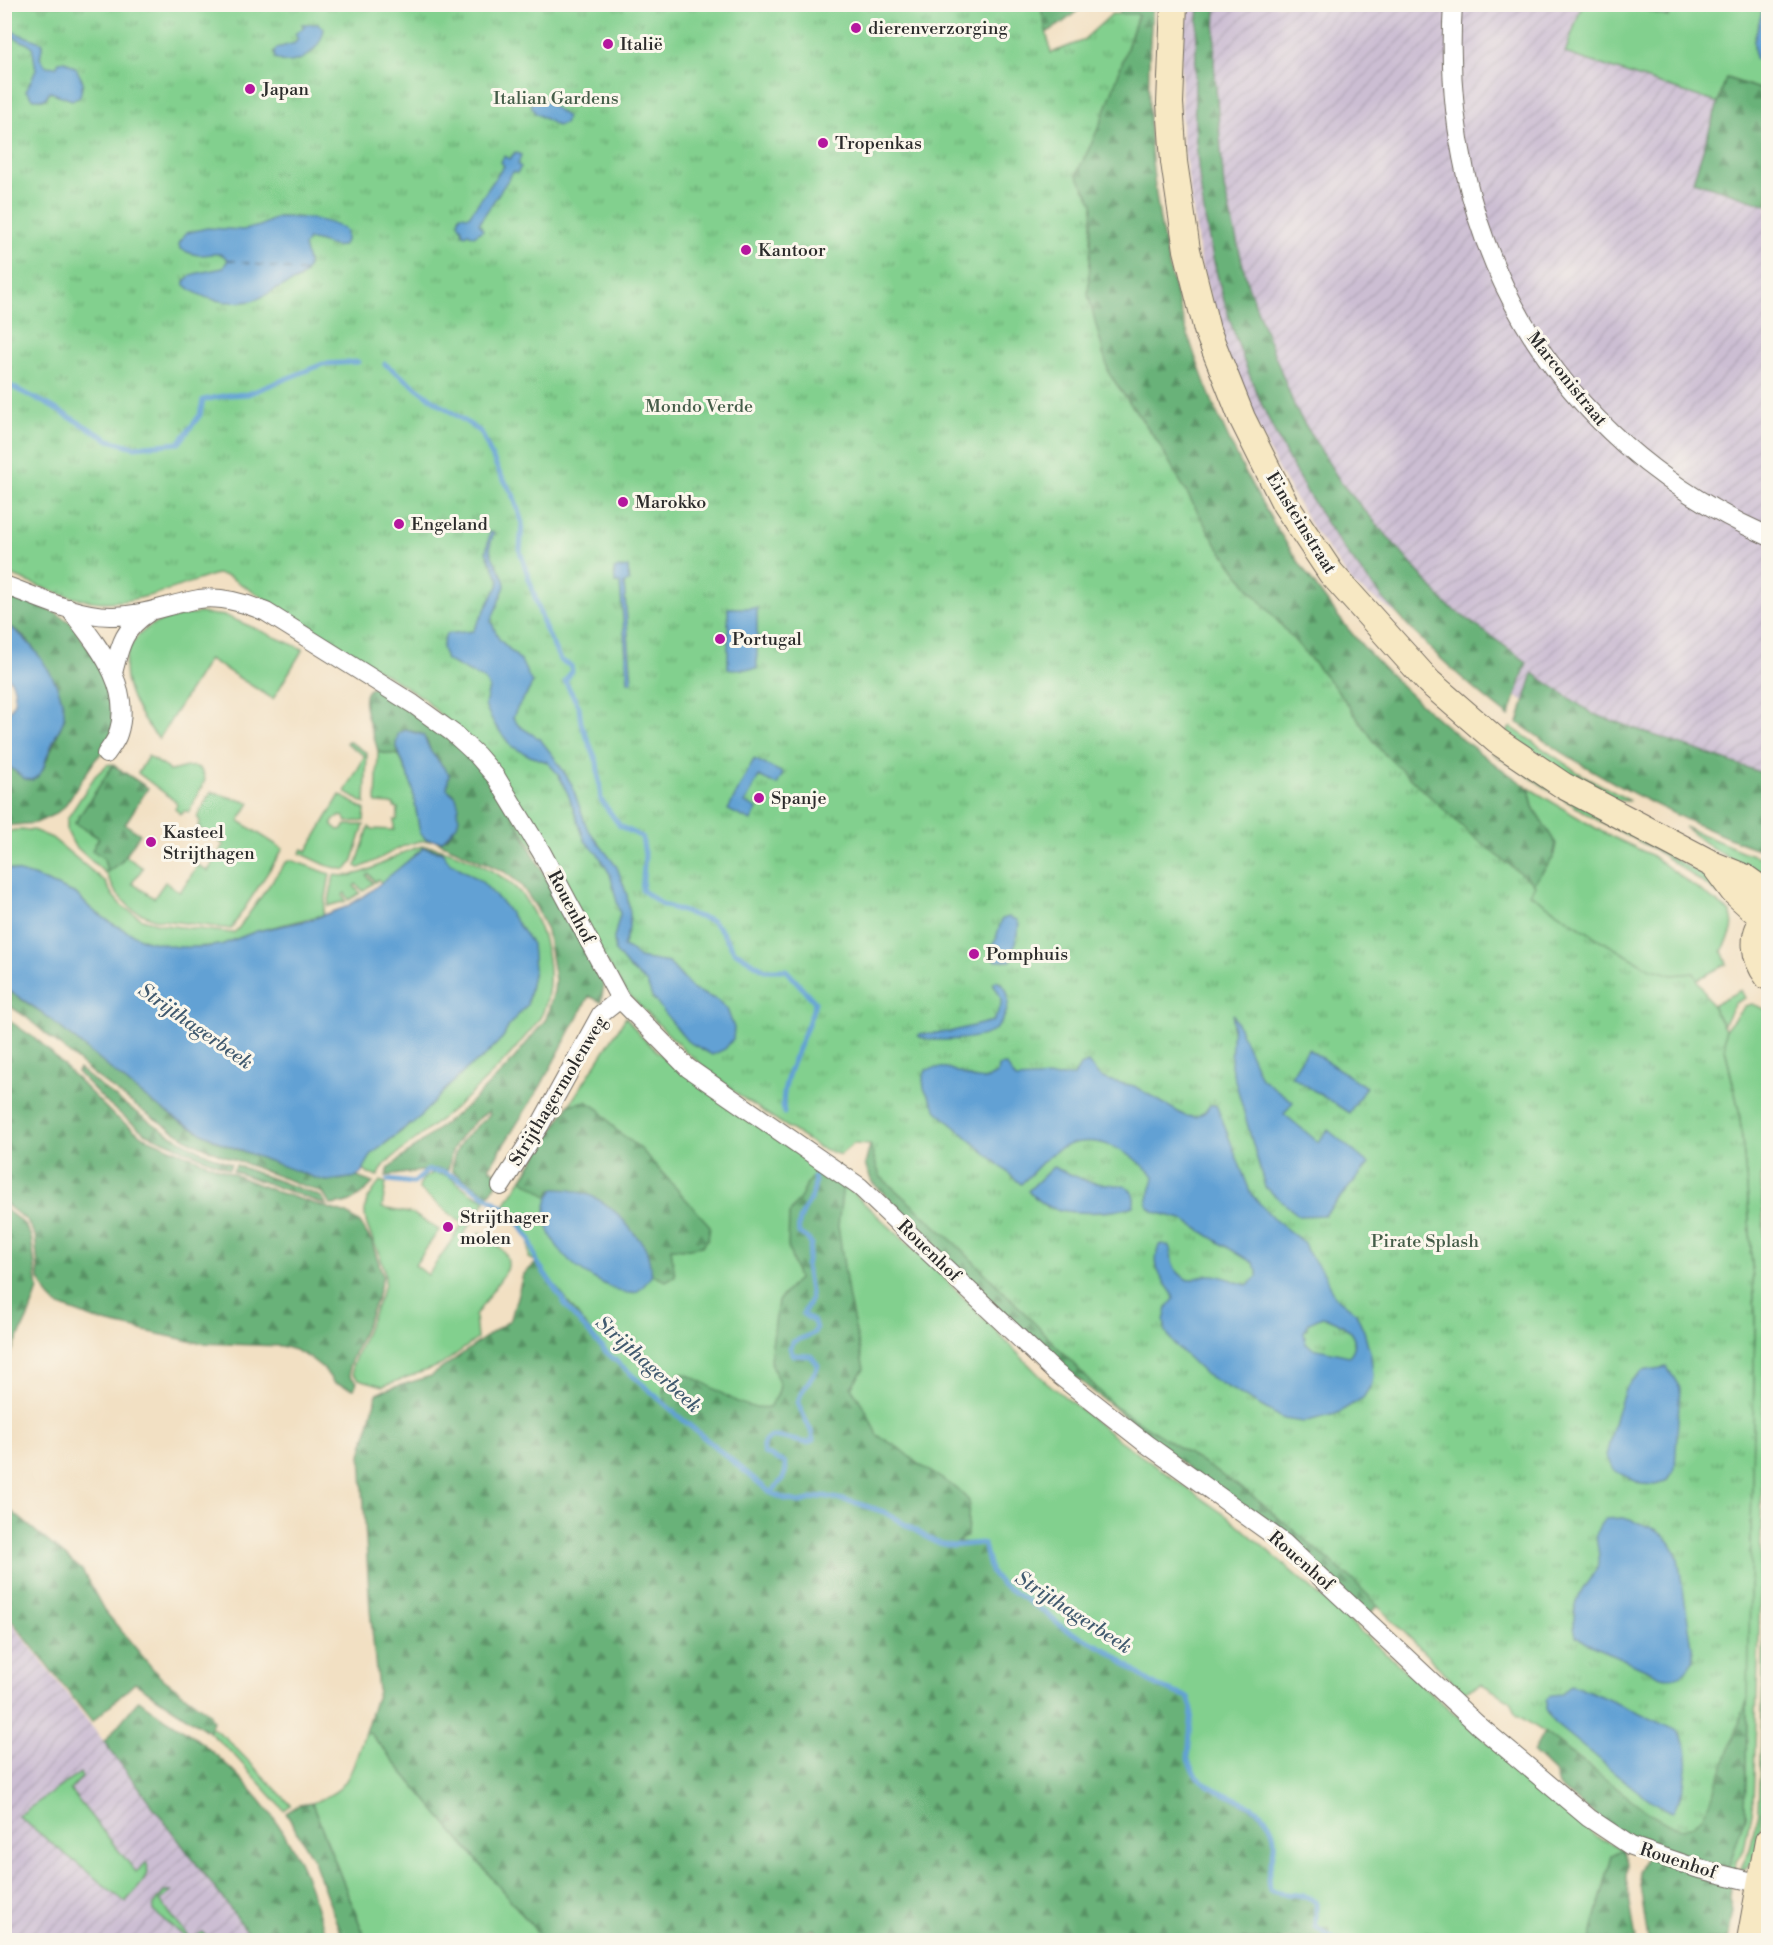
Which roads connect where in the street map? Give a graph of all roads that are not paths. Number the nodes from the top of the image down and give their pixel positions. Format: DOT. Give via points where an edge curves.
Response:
graph roads {
  1 [pos="1174,4"];
  2 [pos="1453,4"];
  3 [pos="1768,536"];
  4 [pos="4,585"];
  5 [pos="69,608"];
  6 [pos="150,612"];
  7 [pos="113,673"];
  8 [pos="106,754"];
  9 [pos="1714,866"];
  10 [pos="1768,894"];
  11 [pos="1767,918"];
  12 [pos="1768,977"];
  13 [pos="620,999"];
  14 [pos="501,1186"];
  15 [pos="1768,1841"];
  16 [pos="1761,1884"];
  17 [pos="1750,1941"];
  1 -- 9 [label="main road, Einsteinstraat" via="1170,102 1187,250 1223,375 1285,504 1331,573 1429,682 1497,741 1564,786"];
  2 -- 3 [label="street, Marconistraat" via="1454,115 1468,190 1489,255 1523,324 1563,379 1627,447 1698,499"];
  4 -- 5 [label="street, Rouenhof"];
  5 -- 6 [label="street, Rouenhof" via="108,616"];
  5 -- 7 [label="street"];
  6 -- 7 [label="street, Rouenhof" via="135,621 125,634"];
  6 -- 13 [label="street, Rouenhof" via="201,599 250,605 367,674 453,733 496,777 565,893"];
  7 -- 8 [label="street" via="121,706 120,721 118,735"];
  9 -- 10 [label="main road, Einsteinstraat" via="1744,877"];
  9 -- 11 [label="main road, Einsteinstraat" via="1733,891"];
  11 -- 12 [label="main road" via="1755,942 1760,966"];
  13 -- 14 [label="street, Strijthagermolenweg" via="602,1014"];
  13 -- 16 [label="street, Rouenhof" via="688,1068 860,1186 1056,1372 1145,1443 1284,1543 1478,1724 1589,1818 1631,1846"];
  15 -- 16 [label="main road"];
  16 -- 17 [label="main road"];
}
